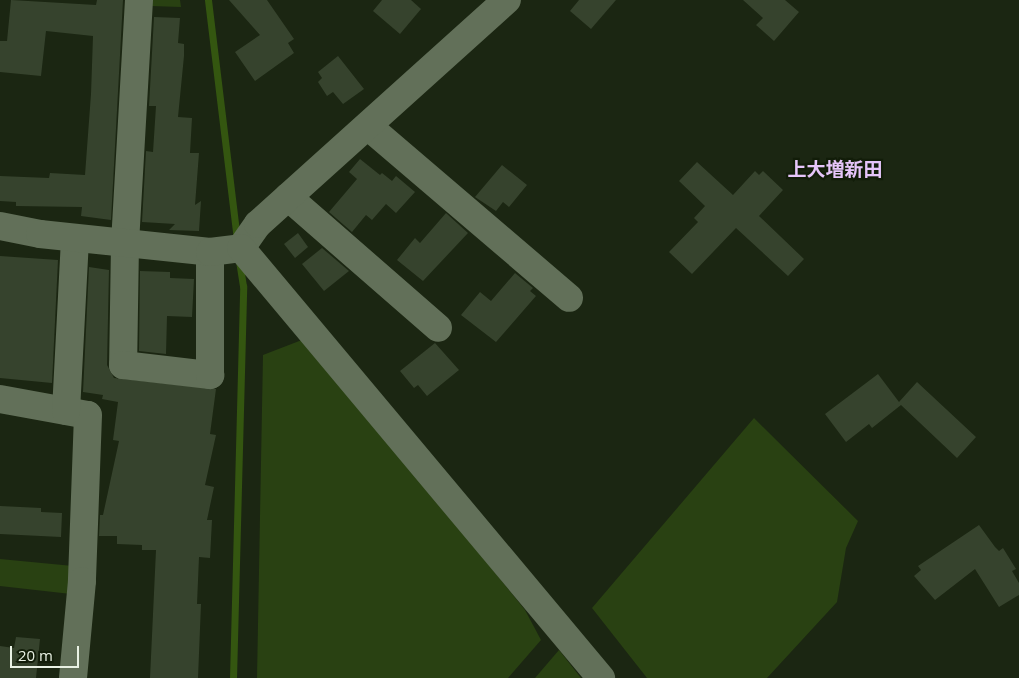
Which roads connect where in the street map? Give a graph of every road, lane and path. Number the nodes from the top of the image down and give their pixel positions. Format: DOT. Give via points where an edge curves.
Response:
graph roads {
  1 [pos="139,0"];
  2 [pos="507,0"];
  3 [pos="369,127"];
  4 [pos="288,197"];
  5 [pos="0,226"];
  6 [pos="75,238"];
  7 [pos="125,244"];
  8 [pos="241,248"];
  9 [pos="210,252"];
  10 [pos="569,298"];
  11 [pos="438,328"];
  12 [pos="0,399"];
  13 [pos="66,411"];
  14 [pos="73,678"];
  15 [pos="602,678"];
  1 -- 7 [label="street"];
  2 -- 3 [label="street" via="440,58"];
  3 -- 4 [label="street"];
  3 -- 10 [label="street"];
  4 -- 8 [label="street" via="258,224"];
  4 -- 11 [label="street"];
  5 -- 6 [label="street"];
  6 -- 7 [label="street"];
  6 -- 13 [label="street"];
  7 -- 9 [label="street"];
  7 -- 9 [label="street" via="122,365 210,375"];
  8 -- 9 [label="street"];
  8 -- 15 [label="street"];
  12 -- 13 [label="street"];
  13 -- 14 [label="street" via="88,415 82,580"];
}
